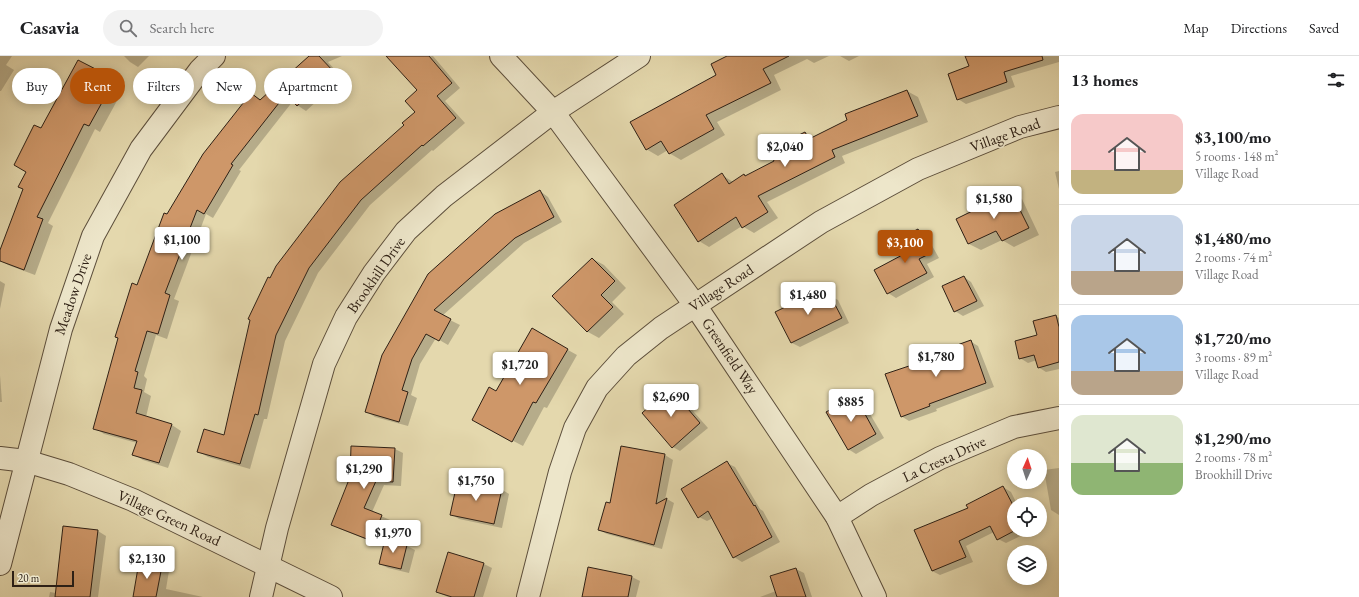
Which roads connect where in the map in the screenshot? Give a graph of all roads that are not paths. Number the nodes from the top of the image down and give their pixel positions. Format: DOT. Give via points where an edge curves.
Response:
graph roads {
  1 [pos="214,56"];
  2 [pos="501,56"];
  3 [pos="639,56"];
  4 [pos="553,112"];
  5 [pos="1059,117"];
  6 [pos="695,305"];
  7 [pos="1059,418"];
  8 [pos="0,458"];
  9 [pos="26,461"];
  10 [pos="837,516"];
  11 [pos="0,564"];
  12 [pos="269,567"];
  13 [pos="261,597"];
  14 [pos="331,597"];
  15 [pos="528,597"];
  16 [pos="875,597"];
  1 -- 9 [label="street, Meadow Drive" via="200,70 141,149 94,236 61,329"];
  2 -- 4 [label="street, Greenfield Way"];
  3 -- 4 [label="street, Brookhill Drive"];
  4 -- 6 [label="street, Greenfield Way"];
  4 -- 12 [label="street, Brookhill Drive" via="444,196 406,232 374,272 346,317 324,364 277,528"];
  5 -- 6 [label="street, Village Road" via="1020,127 918,169 821,222"];
  6 -- 10 [label="street, Greenfield Way"];
  6 -- 15 [label="street, Village Road" via="626,356 597,388 575,428 560,472"];
  7 -- 10 [label="street, La Cresta Drive" via="1014,427 940,458"];
  8 -- 9 [label="street, Village Green Road"];
  9 -- 11 [label="street, Meadow Drive"];
  9 -- 12 [label="street, Village Green Road" via="69,474 133,500"];
  10 -- 16 [label="street, Greenfield Way"];
  12 -- 13 [label="street, Brookhill Drive"];
  12 -- 14 [label="street, Village Green Road"];
}
